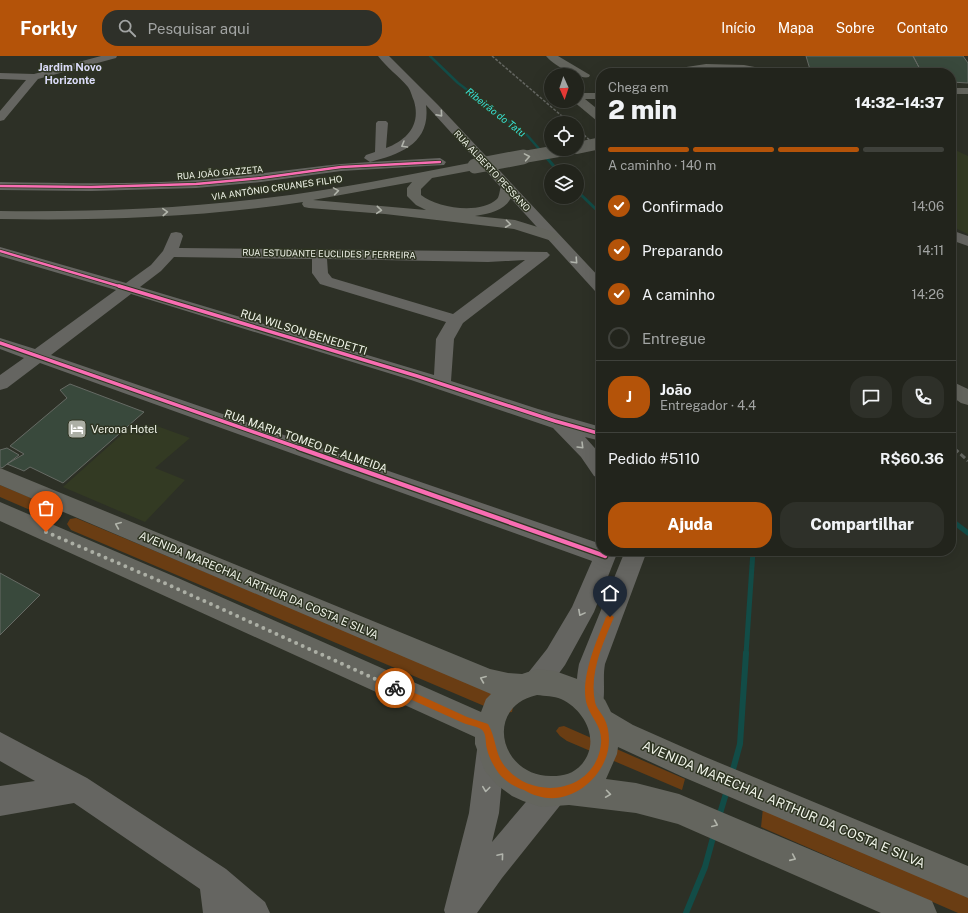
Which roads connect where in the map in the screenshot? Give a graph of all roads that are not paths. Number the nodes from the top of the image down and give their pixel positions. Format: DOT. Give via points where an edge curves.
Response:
graph roads {
  1 [pos="112,56"];
  2 [pos="382,56"];
  3 [pos="395,56"];
  4 [pos="98,58"];
  5 [pos="547,58"];
  6 [pos="554,68"];
  7 [pos="568,68"];
  8 [pos="708,68"];
  9 [pos="745,68"];
  10 [pos="584,75"];
  11 [pos="0,76"];
  12 [pos="596,76"];
  13 [pos="34,77"];
  14 [pos="414,87"];
  15 [pos="956,91"];
  16 [pos="968,91"];
  17 [pos="596,96"];
  18 [pos="956,96"];
  19 [pos="968,96"];
  20 [pos="584,97"];
  21 [pos="584,103"];
  22 [pos="4,107"];
  23 [pos="596,114"];
  24 [pos="0,118"];
  25 [pos="382,123"];
  26 [pos="596,134"];
  27 [pos="584,136"];
  28 [pos="544,144"];
  29 [pos="596,144"];
  30 [pos="584,147"];
  31 [pos="544,152"];
  32 [pos="382,155"];
  33 [pos="440,162"];
  34 [pos="471,162"];
  35 [pos="341,167"];
  36 [pos="428,175"];
  37 [pos="0,186"];
  38 [pos="507,188"];
  39 [pos="270,202"];
  40 [pos="0,205"];
  41 [pos="0,215"];
  42 [pos="554,218"];
  43 [pos="176,236"];
  44 [pos="956,236"];
  45 [pos="556,240"];
  46 [pos="968,242"];
  47 [pos="0,251"];
  48 [pos="170,252"];
  49 [pos="319,254"];
  50 [pos="542,256"];
  51 [pos="488,257"];
  52 [pos="524,268"];
  53 [pos="596,283"];
  54 [pos="131,289"];
  55 [pos="456,320"];
  56 [pos="0,343"];
  57 [pos="38,356"];
  58 [pos="956,378"];
  59 [pos="0,384"];
  60 [pos="442,384"];
  61 [pos="968,386"];
  62 [pos="956,390"];
  63 [pos="968,398"];
  64 [pos="559,423"];
  65 [pos="596,433"];
  66 [pos="596,464"];
  67 [pos="0,476"];
  68 [pos="0,511"];
  69 [pos="596,551"];
  70 [pos="605,556"];
  71 [pos="634,556"];
  72 [pos="529,684"];
  73 [pos="596,713"];
  74 [pos="490,741"];
  75 [pos="0,746"];
  76 [pos="77,788"];
  77 [pos="561,792"];
  78 [pos="0,801"];
  79 [pos="215,880"];
  80 [pos="968,882"];
  81 [pos="459,911"];
  82 [pos="219,913"];
  83 [pos="254,913"];
  84 [pos="920,913"];
  1 -- 4 [label="street"];
  2 -- 14 [label="street, RUA ALBERTO PESSANO"];
  3 -- 42 [label="street, RUA ALBERTO PESSANO" via="445,104"];
  4 -- 13 [label="street"];
  5 -- 6 [label="main road"];
  5 -- 7 [label="main road"];
  8 -- 9 [label="main road"];
  10 -- 12 [label="main road"];
  11 -- 13 [label="street"];
  13 -- 22 [label="street"];
  14 -- 32 [label="street, one-way" via="422,108 418,134 408,143"];
  14 -- 38 [label="street, RUA ALBERTO PESSANO, one-way"];
  15 -- 16 [label="main road"];
  17 -- 20 [label="main road"];
  18 -- 19 [label="main road"];
  21 -- 23 [label="main road"];
  22 -- 24 [label="street"];
  25 -- 32 [label="street"];
  26 -- 27 [label="main road"];
  28 -- 34 [label="main road, VIA ANTÔNIO CRUANES FILHO"];
  29 -- 30 [label="main road, bridge"];
  34 -- 31 [label="main road, one-way, bridge"];
  32 -- 35 [label="street"];
  33 -- 34 [label="main road, VIA ANTÔNIO CRUANES FILHO"];
  33 -- 35 [label="street, RUA JOÃO GAZZETA"];
  33 -- 40 [label="main road, VIA ANTÔNIO CRUANES FILHO" via="298,186 184,200 84,206"];
  34 -- 36 [label="main road, VIA ANTÔNIO CRUANES FILHO"];
  35 -- 37 [label="street, RUA JOÃO GAZZETA" via="196,184"];
  36 -- 38 [label="main road" via="414,188 414,196 426,206 442,210 470,212 491,208 502,203"];
  39 -- 36 [label="main road, VIA ANTÔNIO CRUANES FILHO, one-way"];
  38 -- 45 [label="street, RUA ALBERTO PESSANO"];
  41 -- 39 [label="main road, VIA ANTÔNIO CRUANES FILHO, one-way" via="82,216 148,213"];
  39 -- 45 [label="main road, one-way" via="468,219 526,227"];
  43 -- 48 [label="street"];
  44 -- 46 [label="street"];
  45 -- 50 [label="street"];
  45 -- 53 [label="street, RUA ALBERTO PESSANO, one-way"];
  47 -- 54 [label="street, RUA WILSON BENEDETTI"];
  48 -- 49 [label="street, RUA ESTUDANTE EUCLIDES P FERREIRA"];
  48 -- 54 [label="street"];
  49 -- 51 [label="street, RUA ESTUDANTE EUCLIDES P FERREIRA"];
  49 -- 55 [label="street" via="320,273 326,281"];
  50 -- 51 [label="street, RUA ESTUDANTE EUCLIDES P FERREIRA"];
  50 -- 52 [label="street"];
  51 -- 52 [label="street, RUA ESTUDANTE EUCLIDES P FERREIRA" via="518,264"];
  52 -- 55 [label="street"];
  54 -- 57 [label="street"];
  54 -- 60 [label="street, RUA WILSON BENEDETTI"];
  55 -- 60 [label="street" via="445,339"];
  56 -- 57 [label="street, RUA MARIA TOMEO DE ALMEIDA"];
  57 -- 59 [label="street"];
  57 -- 69 [label="street, RUA MARIA TOMEO DE ALMEIDA"];
  58 -- 61 [label="main road"];
  60 -- 64 [label="street, RUA WILSON BENEDETTI"];
  62 -- 63 [label="main road"];
  64 -- 65 [label="street, RUA WILSON BENEDETTI"];
  64 -- 66 [label="street, RUA WILSON BENEDETTI, one-way"];
  72 -- 67 [label="main road, AVENIDA MARECHAL ARTHUR DA COSTA E SILVA, one-way" via="508,686 488,681"];
  68 -- 74 [label="main road" via="466,720 485,726"];
  70 -- 72 [label="street, one-way" via="582,612 556,658"];
  71 -- 73 [label="street" via="592,664 590,675"];
  72 -- 73 [label="main road" via="561,684 572,688"];
  72 -- 74 [label="main road" via="510,692 502,700 491,721"];
  73 -- 77 [label="main road" via="605,735 600,762 593,774 582,784"];
  73 -- 80 [label="main road, AVENIDA MARECHAL ARTHUR DA COSTA E SILVA" via="623,735 693,767"];
  74 -- 77 [label="main road" via="504,772 514,782 539,792"];
  74 -- 81 [label="street, one-way" via="484,813"];
  75 -- 76 [label="street"];
  76 -- 78 [label="street"];
  76 -- 79 [label="street"];
  81 -- 77 [label="street, one-way" via="491,867"];
  77 -- 84 [label="main road, one-way" via="636,798 679,809"];
  79 -- 82 [label="street"];
  79 -- 83 [label="street"];
}
